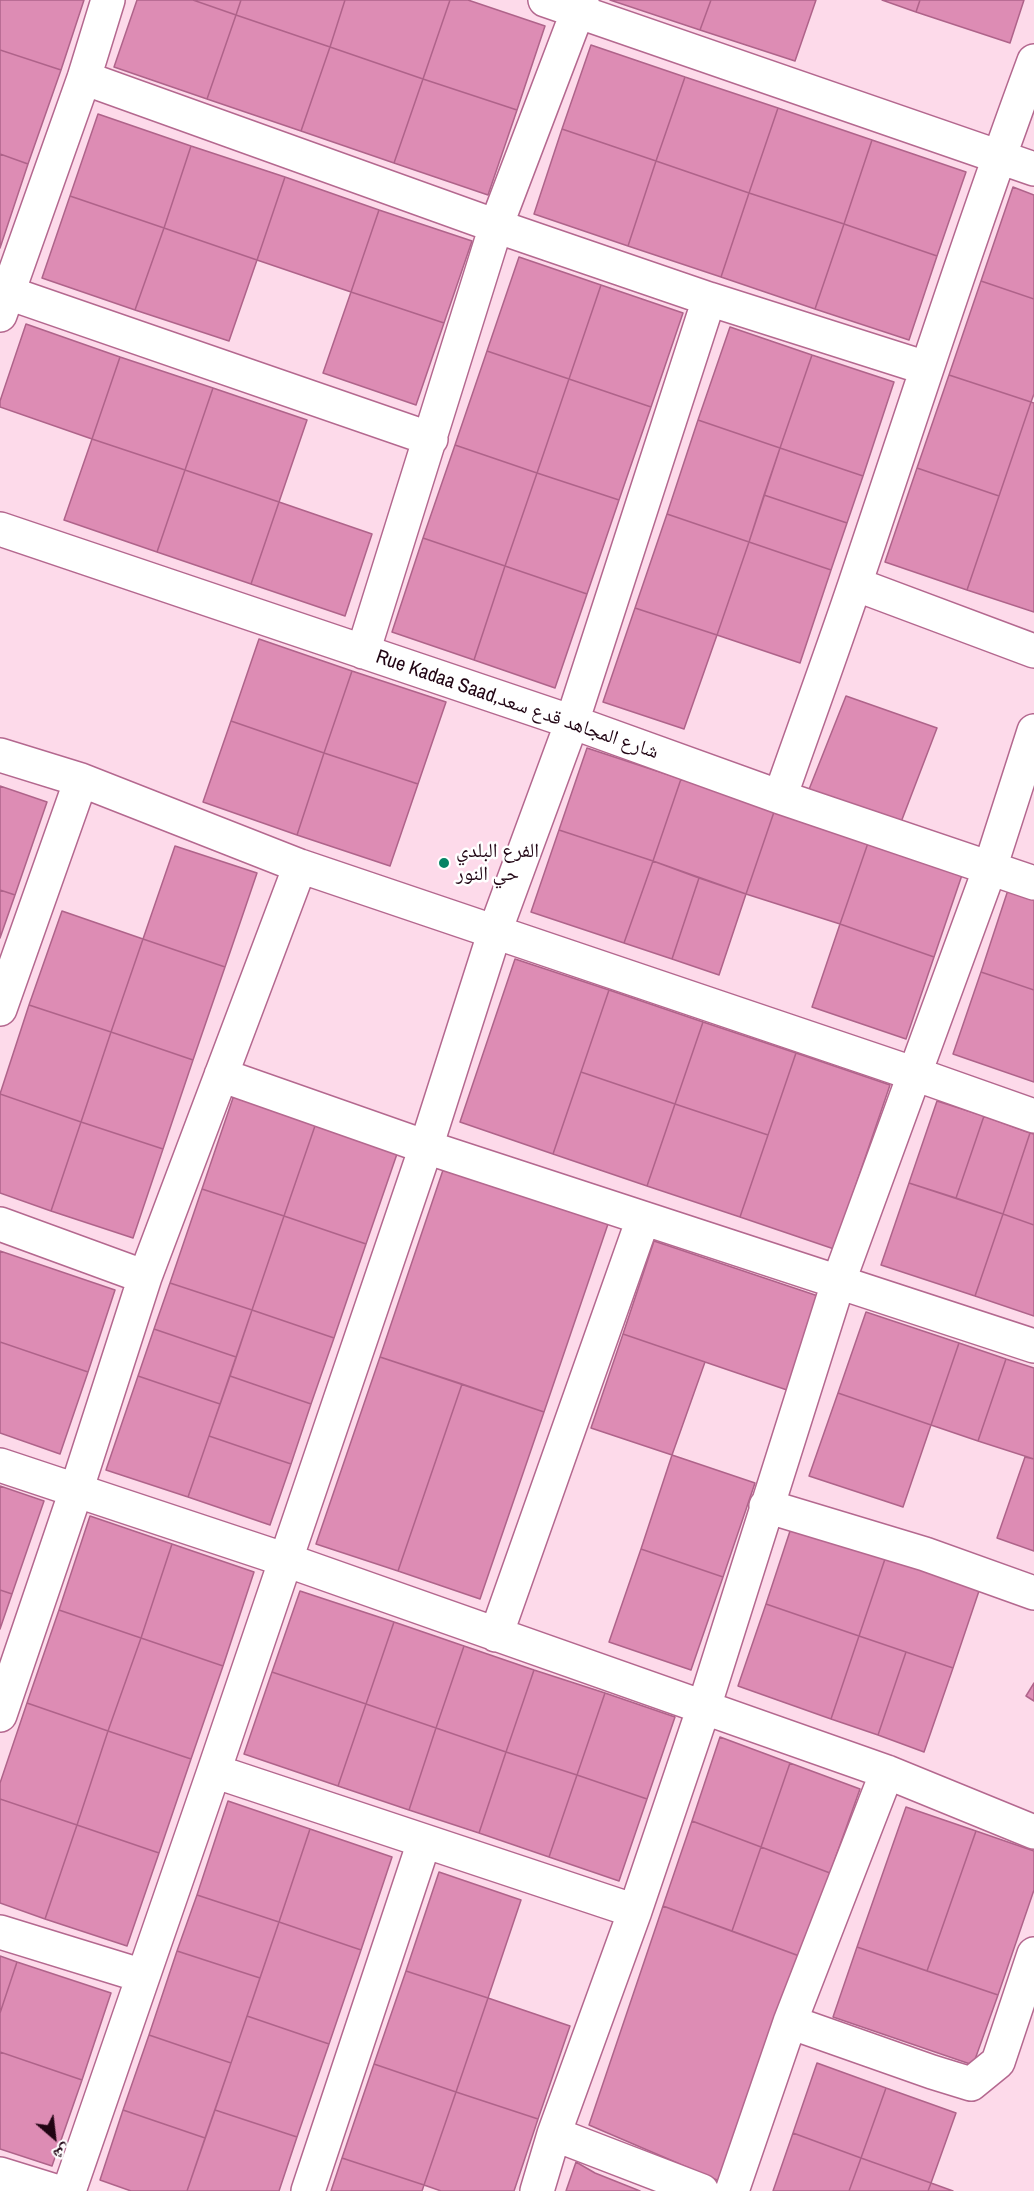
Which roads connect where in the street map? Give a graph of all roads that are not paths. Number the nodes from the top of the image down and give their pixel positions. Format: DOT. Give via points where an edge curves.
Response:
graph roads {
  1 [pos="108,0"];
  2 [pos="545,0"];
  3 [pos="580,6"];
  4 [pos="1034,61"];
  5 [pos="84,78"];
  6 [pos="999,156"];
  7 [pos="1034,169"];
  8 [pos="496,226"];
  9 [pos="2,299"];
  10 [pos="709,299"];
  11 [pos="926,368"];
  12 [pos="431,439"];
  13 [pos="0,529"];
  14 [pos="855,584"];
  15 [pos="1034,651"];
  16 [pos="363,652"];
  17 [pos="572,722"];
  18 [pos="1034,731"];
  19 [pos="0,755"];
  20 [pos="81,780"];
  21 [pos="780,797"];
  22 [pos="300,866"];
  23 [pos="990,868"];
  24 [pos="1034,883"];
  25 [pos="495,932"];
  26 [pos="0,1009"];
  27 [pos="915,1074"];
  28 [pos="221,1075"];
  29 [pos="1034,1116"];
  30 [pos="426,1147"];
  31 [pos="643,1219"];
  32 [pos="0,1224"];
  33 [pos="145,1277"];
  34 [pos="838,1283"];
  35 [pos="1034,1346"];
  36 [pos="0,1465"];
  37 [pos="76,1491"];
  38 [pos="766,1506"];
  39 [pos="286,1560"];
  40 [pos="1034,1593"];
  41 [pos="496,1635"];
  42 [pos="704,1707"];
  43 [pos="0,1715"];
  44 [pos="214,1771"];
  45 [pos="887,1772"];
  46 [pos="1034,1832"];
  47 [pos="424,1842"];
  48 [pos="635,1911"];
  49 [pos="0,1932"];
  50 [pos="1034,1954"];
  51 [pos="143,1976"];
  52 [pos="790,2022"];
  53 [pos="554,2134"];
  54 [pos="0,2174"];
  55 [pos="55,2191"];
  56 [pos="69,2191"];
  57 [pos="308,2191"];
  58 [pos="537,2191"];
  59 [pos="702,2191"];
  60 [pos="732,2191"];
  1 -- 5 [label="street"];
  2 -- 3 [label="street"];
  3 -- 6 [label="street"];
  3 -- 8 [label="street"];
  4 -- 6 [label="street"];
  5 -- 8 [label="street"];
  5 -- 9 [label="street"];
  6 -- 7 [label="street"];
  6 -- 11 [label="street"];
  8 -- 10 [label="street"];
  8 -- 12 [label="street"];
  9 -- 12 [label="street"];
  10 -- 11 [label="street"];
  10 -- 17 [label="street"];
  11 -- 14 [label="street"];
  12 -- 16 [label="street"];
  13 -- 16 [label="street, Rue Kadaa Saad,شارع المجاهد قدع سعد"];
  14 -- 15 [label="street"];
  14 -- 21 [label="street"];
  16 -- 17 [label="street, Rue Kadaa Saad,شارع المجاهد قدع سعد"];
  17 -- 21 [label="street, Rue Kadaa Saad,شارع المجاهد قدع سعد"];
  17 -- 25 [label="street"];
  18 -- 23 [label="street"];
  19 -- 20 [label="street"];
  20 -- 22 [label="street"];
  20 -- 26 [label="street"];
  21 -- 23 [label="street, Rue Kadaa Saad,شارع المجاهد قدع سعد"];
  22 -- 25 [label="street"];
  22 -- 28 [label="street"];
  23 -- 24 [label="street, Rue Kadaa Saad,شارع المجاهد قدع سعد"];
  23 -- 27 [label="street"];
  25 -- 27 [label="street"];
  25 -- 30 [label="street"];
  27 -- 29 [label="street"];
  27 -- 34 [label="street"];
  28 -- 30 [label="street"];
  28 -- 33 [label="street"];
  30 -- 31 [label="street"];
  30 -- 39 [label="street"];
  31 -- 34 [label="street"];
  31 -- 41 [label="street"];
  32 -- 33 [label="street"];
  33 -- 37 [label="street"];
  34 -- 35 [label="street"];
  34 -- 38 [label="street"];
  36 -- 37 [label="street"];
  37 -- 39 [label="street"];
  37 -- 43 [label="street"];
  38 -- 40 [label="street" via="925,1554"];
  38 -- 42 [label="street"];
  39 -- 41 [label="street"];
  39 -- 44 [label="street"];
  41 -- 42 [label="street"];
  42 -- 45 [label="street"];
  42 -- 48 [label="street"];
  44 -- 47 [label="street"];
  44 -- 51 [label="street"];
  45 -- 46 [label="street"];
  45 -- 52 [label="street"];
  47 -- 48 [label="street"];
  47 -- 57 [label="street"];
  48 -- 53 [label="street"];
  49 -- 51 [label="street"];
  50 -- 52 [label="street" via="998,2062 971,2084"];
  51 -- 56 [label="street"];
  52 -- 60 [label="street"];
  53 -- 58 [label="street"];
  53 -- 59 [label="street"];
  54 -- 55 [label="street"];
}
